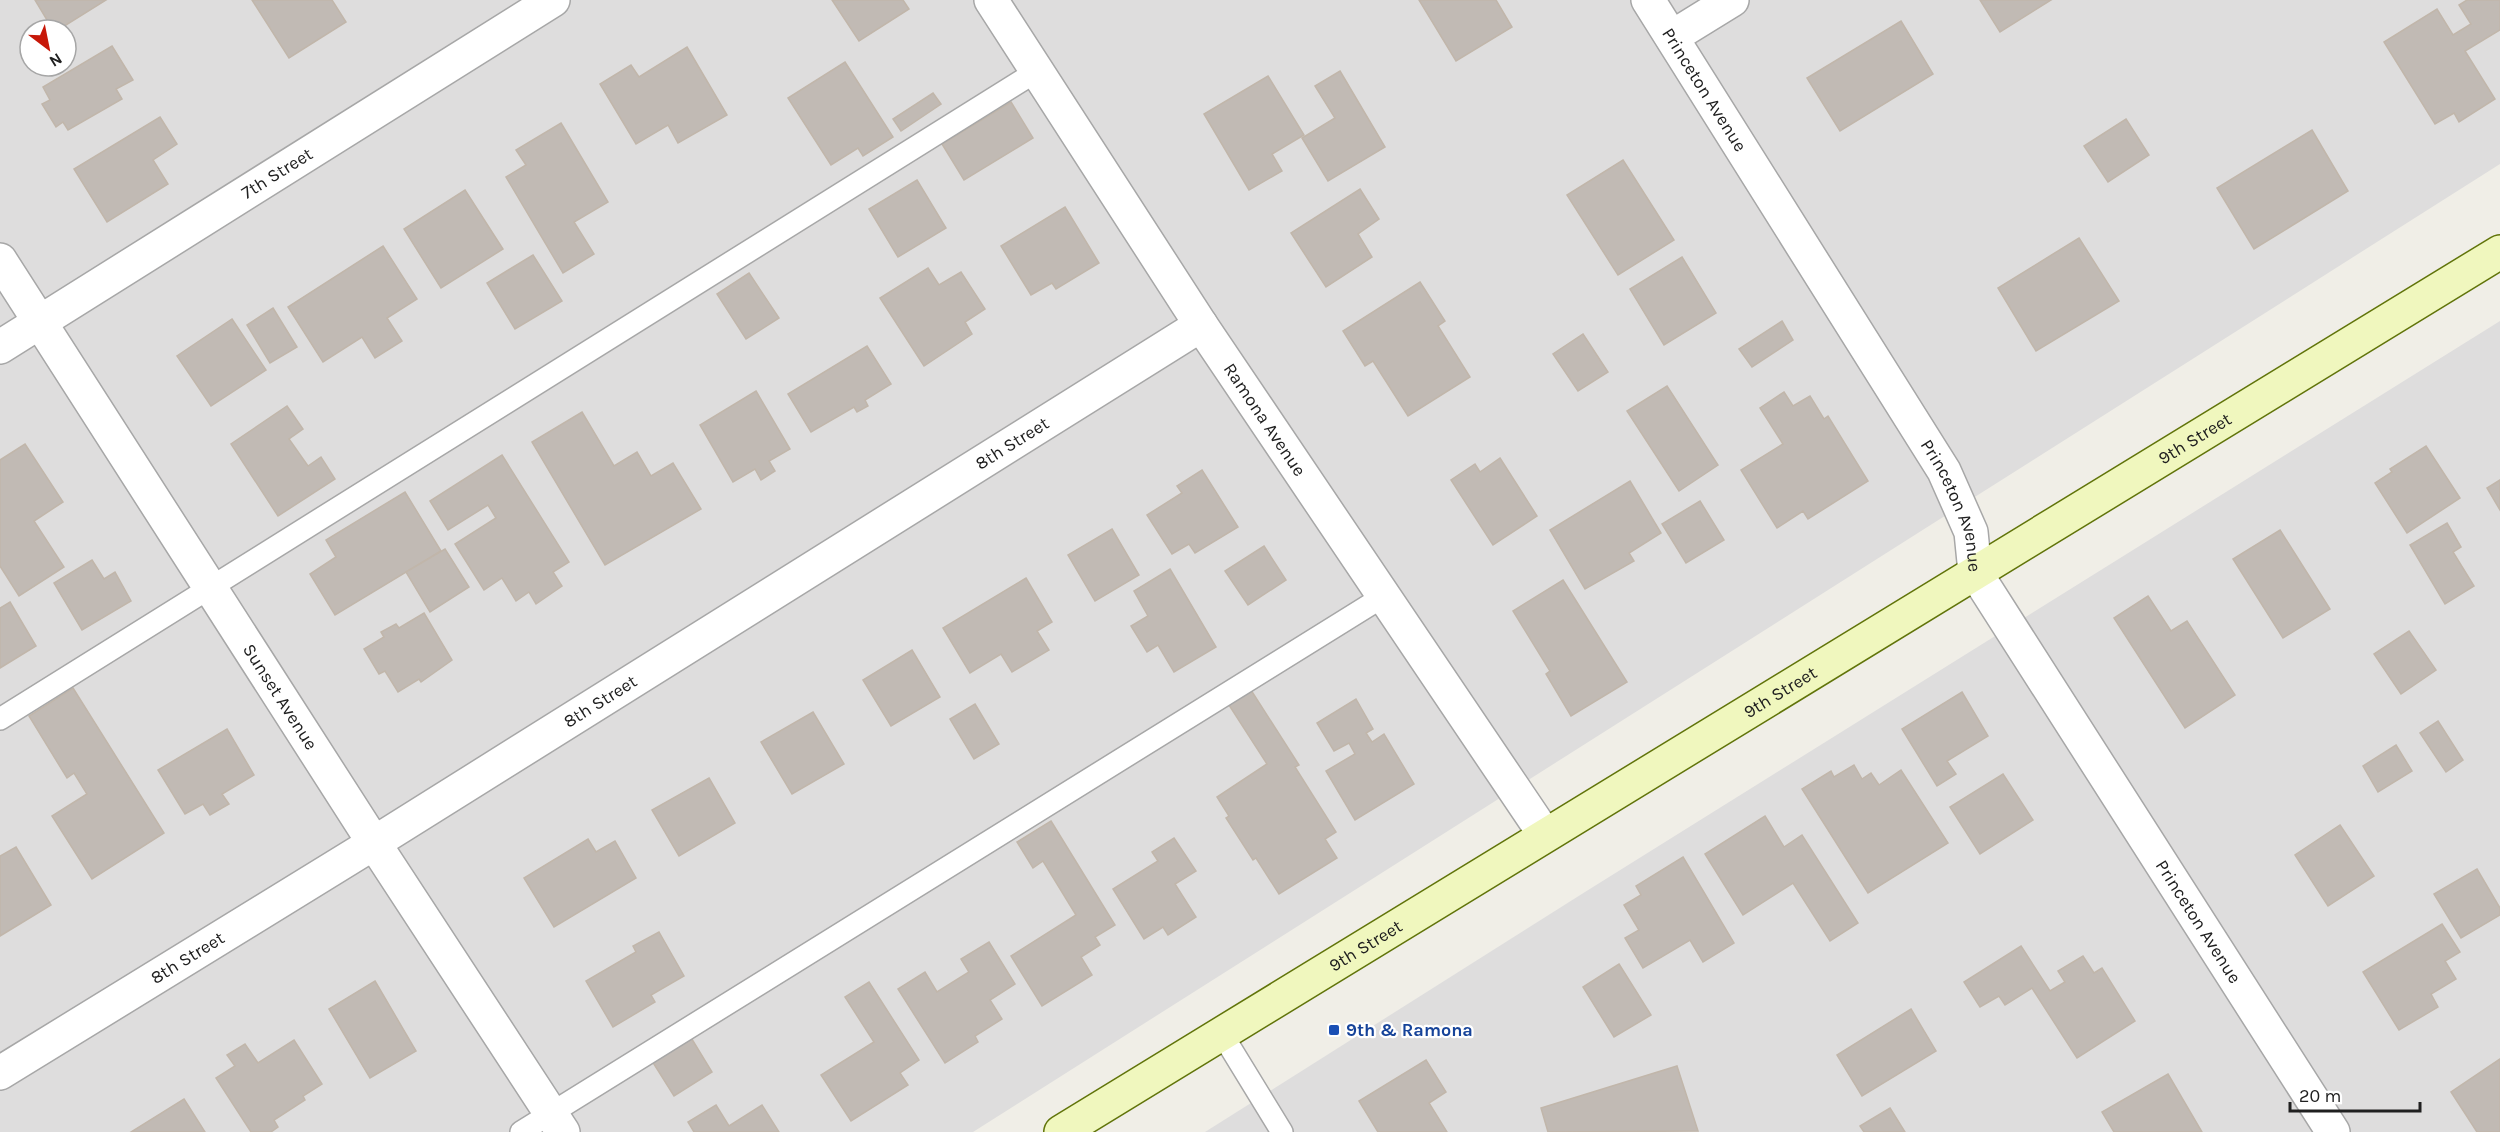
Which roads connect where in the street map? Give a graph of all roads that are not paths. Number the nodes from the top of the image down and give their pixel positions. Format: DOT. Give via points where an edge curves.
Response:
graph roads {
  1 [pos="553,0"];
  2 [pos="991,0"];
  3 [pos="1648,0"];
  4 [pos="1731,0"];
  5 [pos="1672,37"];
  6 [pos="1036,71"];
  7 [pos="2500,252"];
  8 [pos="0,260"];
  9 [pos="40,322"];
  10 [pos="1201,325"];
  11 [pos="0,346"];
  12 [pos="1975,572"];
  13 [pos="210,588"];
  14 [pos="1384,596"];
  15 [pos="0,720"];
  16 [pos="1545,835"];
  17 [pos="374,843"];
  18 [pos="1222,1034"];
  19 [pos="0,1073"];
  20 [pos="557,1123"];
  21 [pos="521,1132"];
  22 [pos="1061,1132"];
  23 [pos="1282,1132"];
  24 [pos="2333,1132"];
  1 -- 9 [label="street, 7th Street"];
  2 -- 6 [label="street, Ramona Avenue"];
  3 -- 5 [label="street, Princeton Avenue"];
  4 -- 5 [label="street"];
  5 -- 12 [label="street, Princeton Avenue" via="1944,471 1971,532"];
  6 -- 10 [label="street, Ramona Avenue"];
  6 -- 13 [label="lane"];
  7 -- 12 [label="street, 9th Street"];
  8 -- 9 [label="street, Sunset Avenue"];
  9 -- 11 [label="street, 7th Street"];
  9 -- 13 [label="street, Sunset Avenue"];
  10 -- 14 [label="street, Ramona Avenue"];
  10 -- 17 [label="street, 8th Street"];
  12 -- 16 [label="street, 9th Street"];
  12 -- 24 [label="street, Princeton Avenue"];
  13 -- 15 [label="lane"];
  13 -- 17 [label="street, Sunset Avenue"];
  14 -- 16 [label="street, Ramona Avenue"];
  14 -- 20 [label="lane"];
  16 -- 18 [label="street, 9th Street"];
  17 -- 19 [label="street, 8th Street"];
  17 -- 20 [label="street, Sunset Avenue"];
  18 -- 22 [label="street, 9th Street"];
  18 -- 23 [label="lane"];
  20 -- 21 [label="lane"];
}
